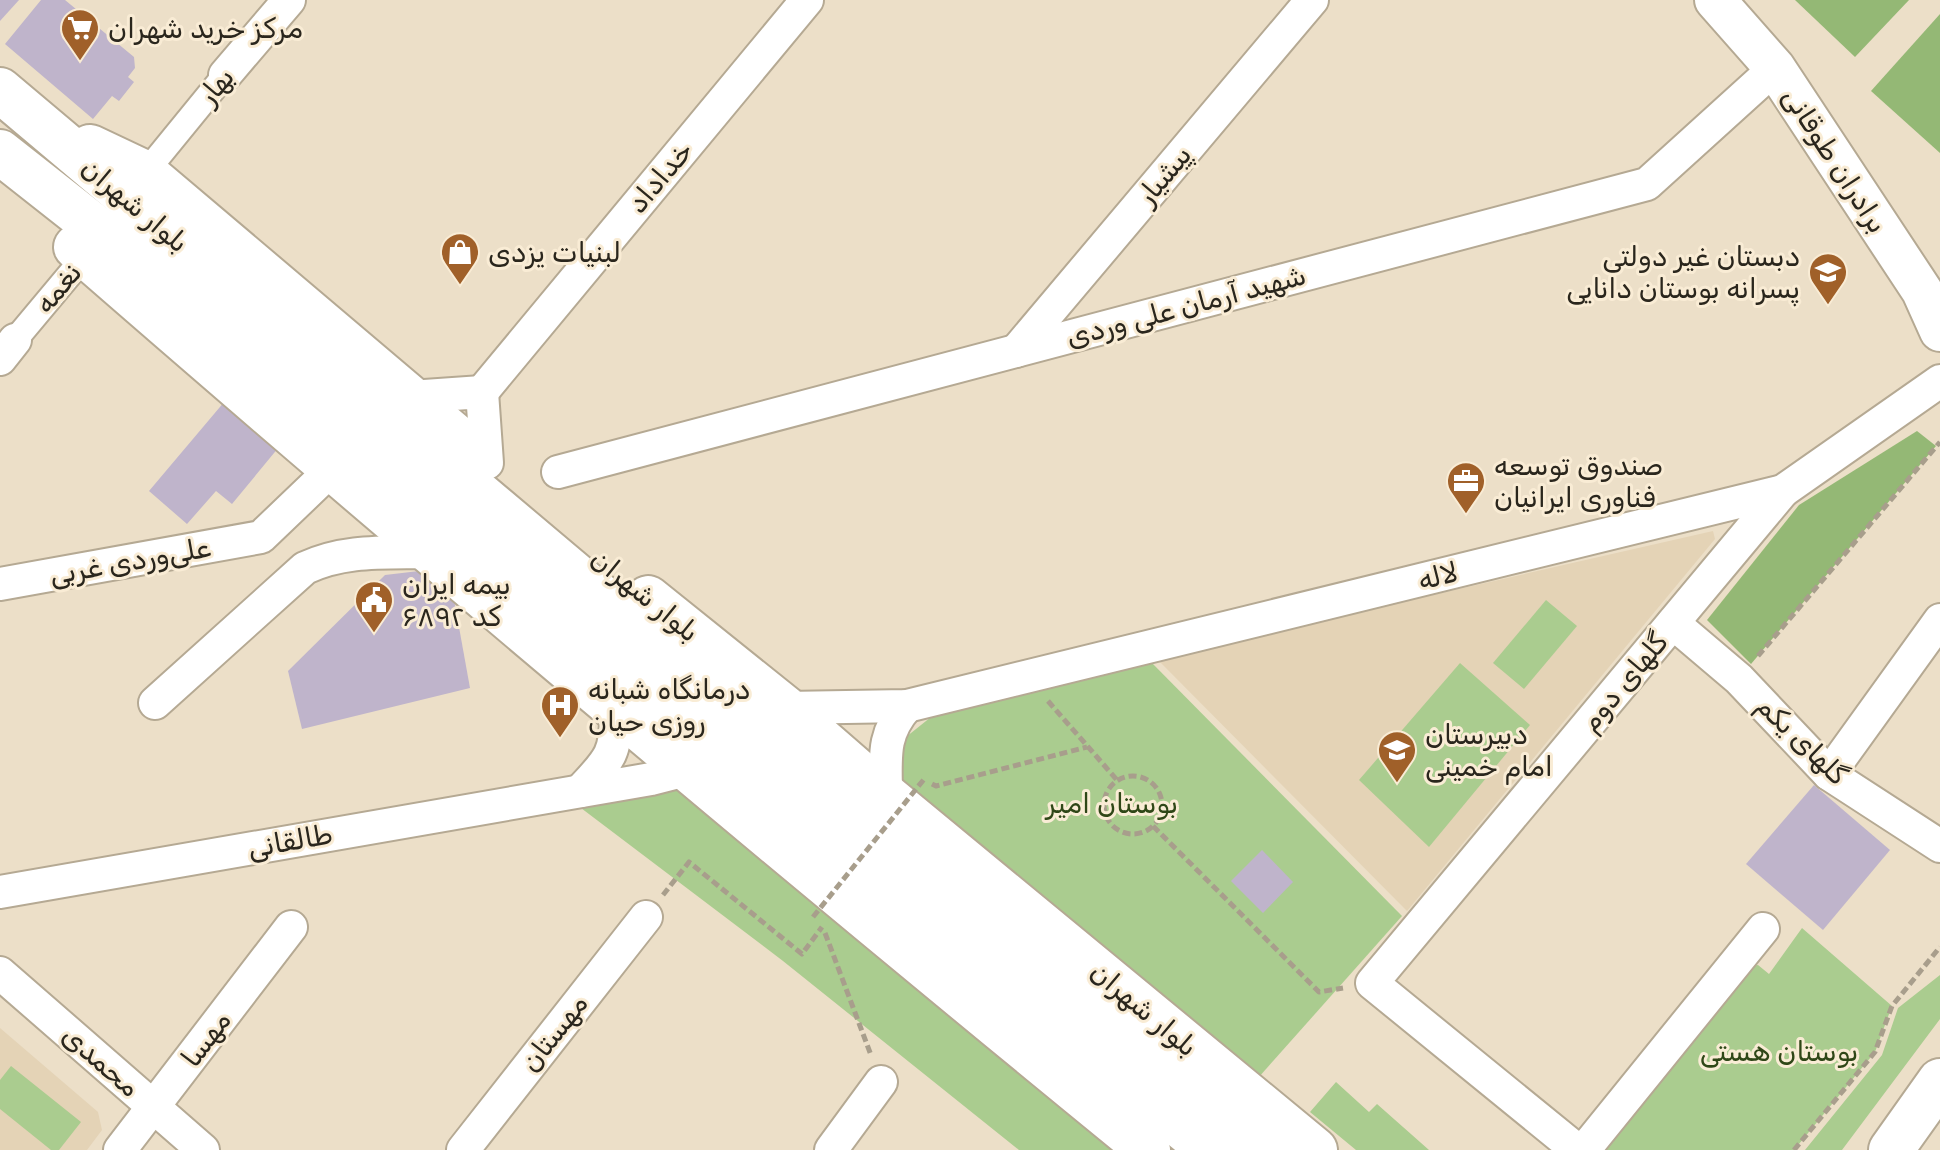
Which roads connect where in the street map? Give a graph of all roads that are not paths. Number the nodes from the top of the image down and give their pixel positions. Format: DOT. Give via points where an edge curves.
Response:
graph roads {
  1 [pos="289,0"];
  2 [pos="807,0"];
  3 [pos="1312,0"];
  4 [pos="1715,0"];
  5 [pos="1775,68"];
  6 [pos="225,75"];
  7 [pos="0,90"];
  8 [pos="37,122"];
  9 [pos="2,154"];
  10 [pos="145,173"];
  11 [pos="86,255"];
  12 [pos="1940,331"];
  13 [pos="8,349"];
  14 [pos="1016,351"];
  15 [pos="1940,381"];
  16 [pos="410,397"];
  17 [pos="482,401"];
  18 [pos="487,463"];
  19 [pos="332,469"];
  20 [pos="558,472"];
  21 [pos="1783,491"];
  22 [pos="261,537"];
  23 [pos="430,552"];
  24 [pos="0,584"];
  25 [pos="287,584"];
  26 [pos="1940,620"];
  27 [pos="1673,623"];
  28 [pos="155,703"];
  29 [pos="907,706"];
  30 [pos="785,708"];
  31 [pos="616,711"];
  32 [pos="686,770"];
  33 [pos="1829,774"];
  34 [pos="906,787"];
  35 [pos="580,791"];
  36 [pos="1940,846"];
  37 [pos="0,892"];
  38 [pos="646,917"];
  39 [pos="291,927"];
  40 [pos="1763,929"];
  41 [pos="0,973"];
  42 [pos="1940,1081"];
  43 [pos="881,1082"];
  44 [pos="153,1107"];
  45 [pos="120,1150"];
  46 [pos="203,1150"];
  47 [pos="463,1150"];
  48 [pos="831,1150"];
  49 [pos="1148,1150"];
  50 [pos="1210,1150"];
  51 [pos="1265,1150"];
  52 [pos="1315,1150"];
  53 [pos="1577,1150"];
  54 [pos="1584,1150"];
  55 [pos="1891,1150"];
  1 -- 6 [label="street, بهار"];
  2 -- 17 [label="street, خداداد"];
  3 -- 14 [label="street, پیشیار"];
  4 -- 5 [label="street, برادران طوقانی"];
  5 -- 12 [label="street, برادران طوقانی" via="1922,291"];
  5 -- 14 [label="street, شهید آرمان علی وردی" via="1647,184"];
  6 -- 10 [label="street, بهار"];
  7 -- 8 [label="main road, بلوار شهران"];
  8 -- 10 [label="main road, بلوار شهران"];
  8 -- 51 [label="main road, بلوار شهران" via="870,827"];
  9 -- 11 [label="main road, بلوار شهران" via="37,213"];
  9 -- 50 [label="main road, بلوار شهران" via="165,282 848,855"];
  10 -- 16 [label="main road, بلوار شهران"];
  11 -- 13 [label="street, نغمه"];
  11 -- 19 [label="main road, بلوار شهران"];
  14 -- 20 [label="street, شهید آرمان علی وردی"];
  15 -- 21 [label="street, لاله"];
  16 -- 17 [label="street"];
  16 -- 18 [label="main road, بلوار شهران"];
  17 -- 18 [label="street"];
  18 -- 30 [label="main road, بلوار شهران"];
  19 -- 22 [label="street"];
  19 -- 23 [label="main road, بلوار شهران"];
  21 -- 27 [label="street, گلهای دوم"];
  21 -- 29 [label="street, لاله"];
  22 -- 24 [label="street, علی‌وردی غربی"];
  22 -- 25 [label="street"];
  23 -- 25 [label="street" via="342,554 305,568"];
  23 -- 31 [label="main road, بلوار شهران"];
  25 -- 28 [label="street"];
  26 -- 33 [label="street"];
  27 -- 33 [label="street, گلهای یکم" via="1739,679"];
  27 -- 53 [label="street, گلهای دوم" via="1372,983"];
  29 -- 30 [label="street, لاله"];
  29 -- 34 [label="street" via="888,737"];
  30 -- 34 [label="main road, بلوار شهران"];
  31 -- 32 [label="main road, بلوار شهران"];
  31 -- 35 [label="street" via="613,753"];
  32 -- 35 [label="street, طالقانی"];
  32 -- 49 [label="main road, بلوار شهران"];
  33 -- 36 [label="street, گلهای یکم"];
  34 -- 52 [label="main road, بلوار شهران"];
  35 -- 37 [label="street, طالقانی"];
  38 -- 47 [label="street, مهستان"];
  39 -- 44 [label="street, مهسا"];
  40 -- 54 [label="street"];
  41 -- 44 [label="street, محمدی"];
  42 -- 55 [label="main road"];
  43 -- 48 [label="street"];
  44 -- 45 [label="street, مهسا"];
  44 -- 46 [label="street, محمدی"];
}
